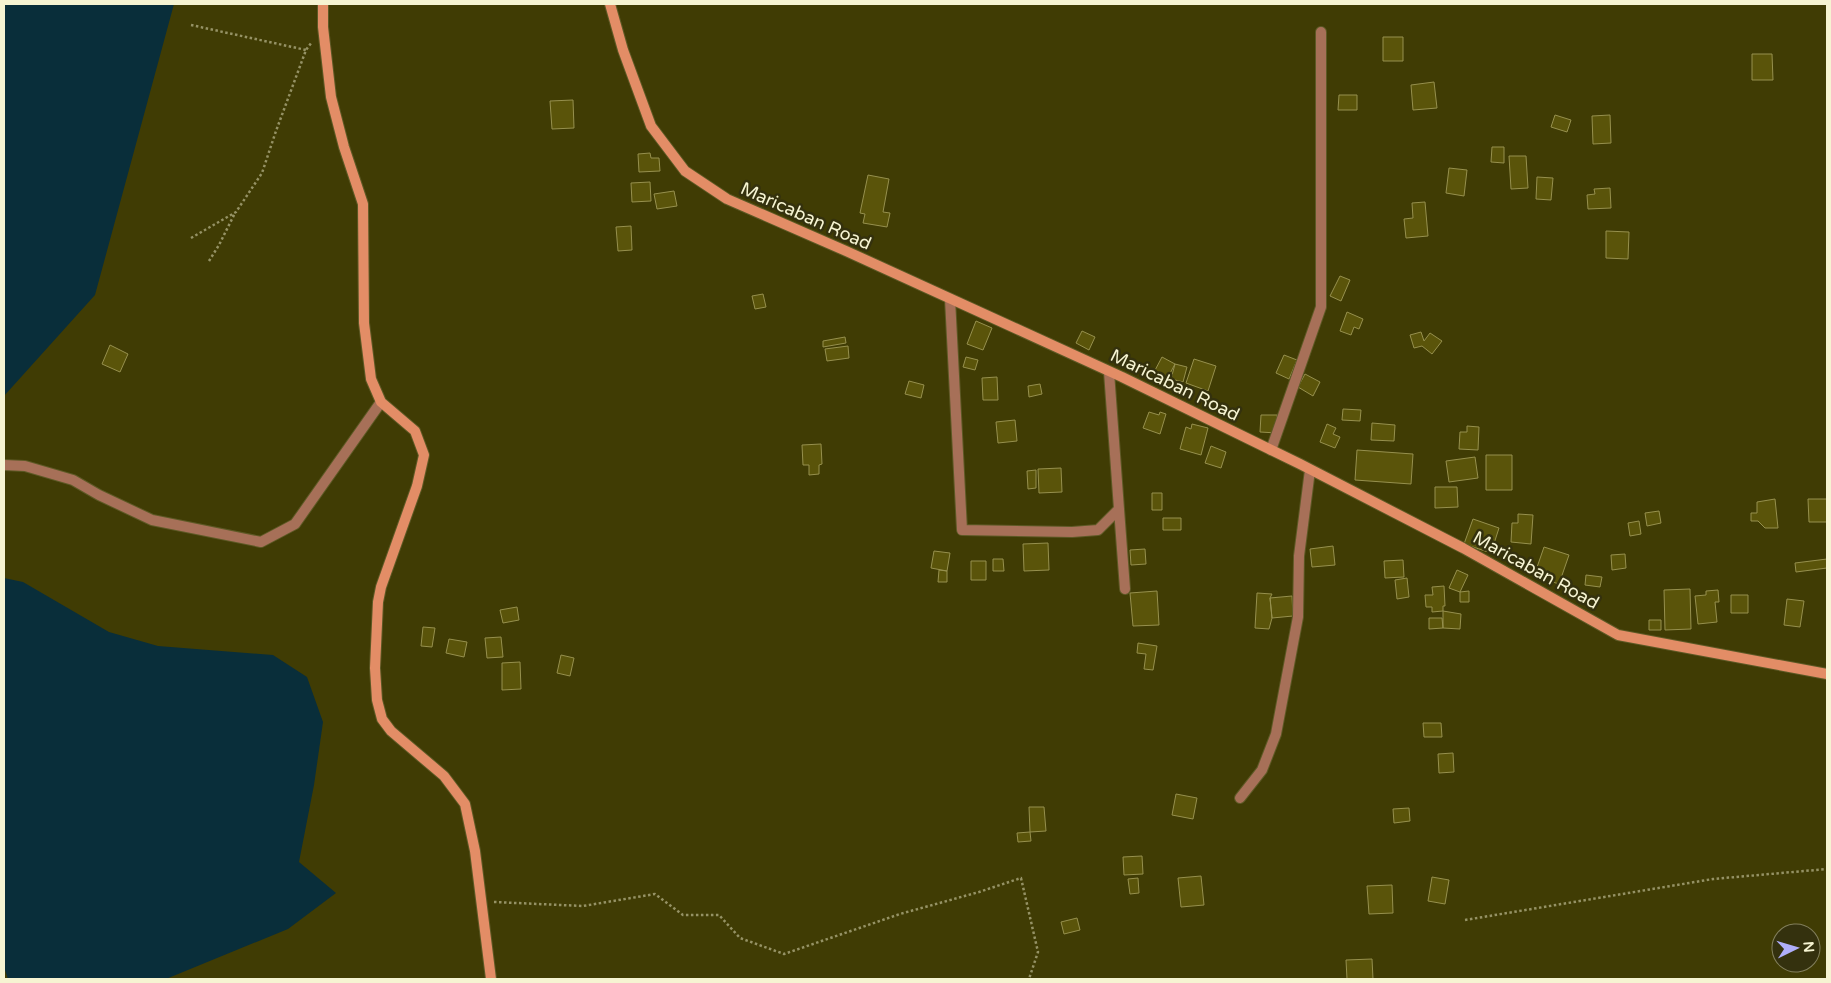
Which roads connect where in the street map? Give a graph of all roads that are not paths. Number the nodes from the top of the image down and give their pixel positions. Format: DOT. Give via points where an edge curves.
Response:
graph roads {
  1 [pos="323,4"];
  2 [pos="610,4"];
  3 [pos="1321,32"];
  4 [pos="950,299"];
  5 [pos="1109,372"];
  6 [pos="382,402"];
  7 [pos="1271,450"];
  8 [pos="4,465"];
  9 [pos="1310,470"];
  10 [pos="1119,509"];
  11 [pos="1125,590"];
  12 [pos="1827,674"];
  13 [pos="1240,798"];
  14 [pos="491,979"];
  1 -- 6 [label="street" via="332,97 363,204 364,323 371,379"];
  2 -- 4 [label="street, Maricaban Road" via="651,126 685,171 726,199"];
  3 -- 7 [label="street" via="1321,307"];
  4 -- 5 [label="street, Maricaban Road"];
  4 -- 10 [label="street" via="962,530 1098,530"];
  5 -- 7 [label="street, Maricaban Road"];
  5 -- 10 [label="street"];
  6 -- 8 [label="street" via="295,524 261,542 152,520 72,480 26,466"];
  6 -- 14 [label="street" via="415,431 424,456 378,602 377,700 382,719 391,731 444,776 465,804 475,851"];
  7 -- 9 [label="street, Maricaban Road"];
  9 -- 12 [label="street, Maricaban Road" via="1462,548 1618,635"];
  9 -- 13 [label="street" via="1299,556 1298,617 1276,734 1262,770"];
  10 -- 11 [label="street"];
}
